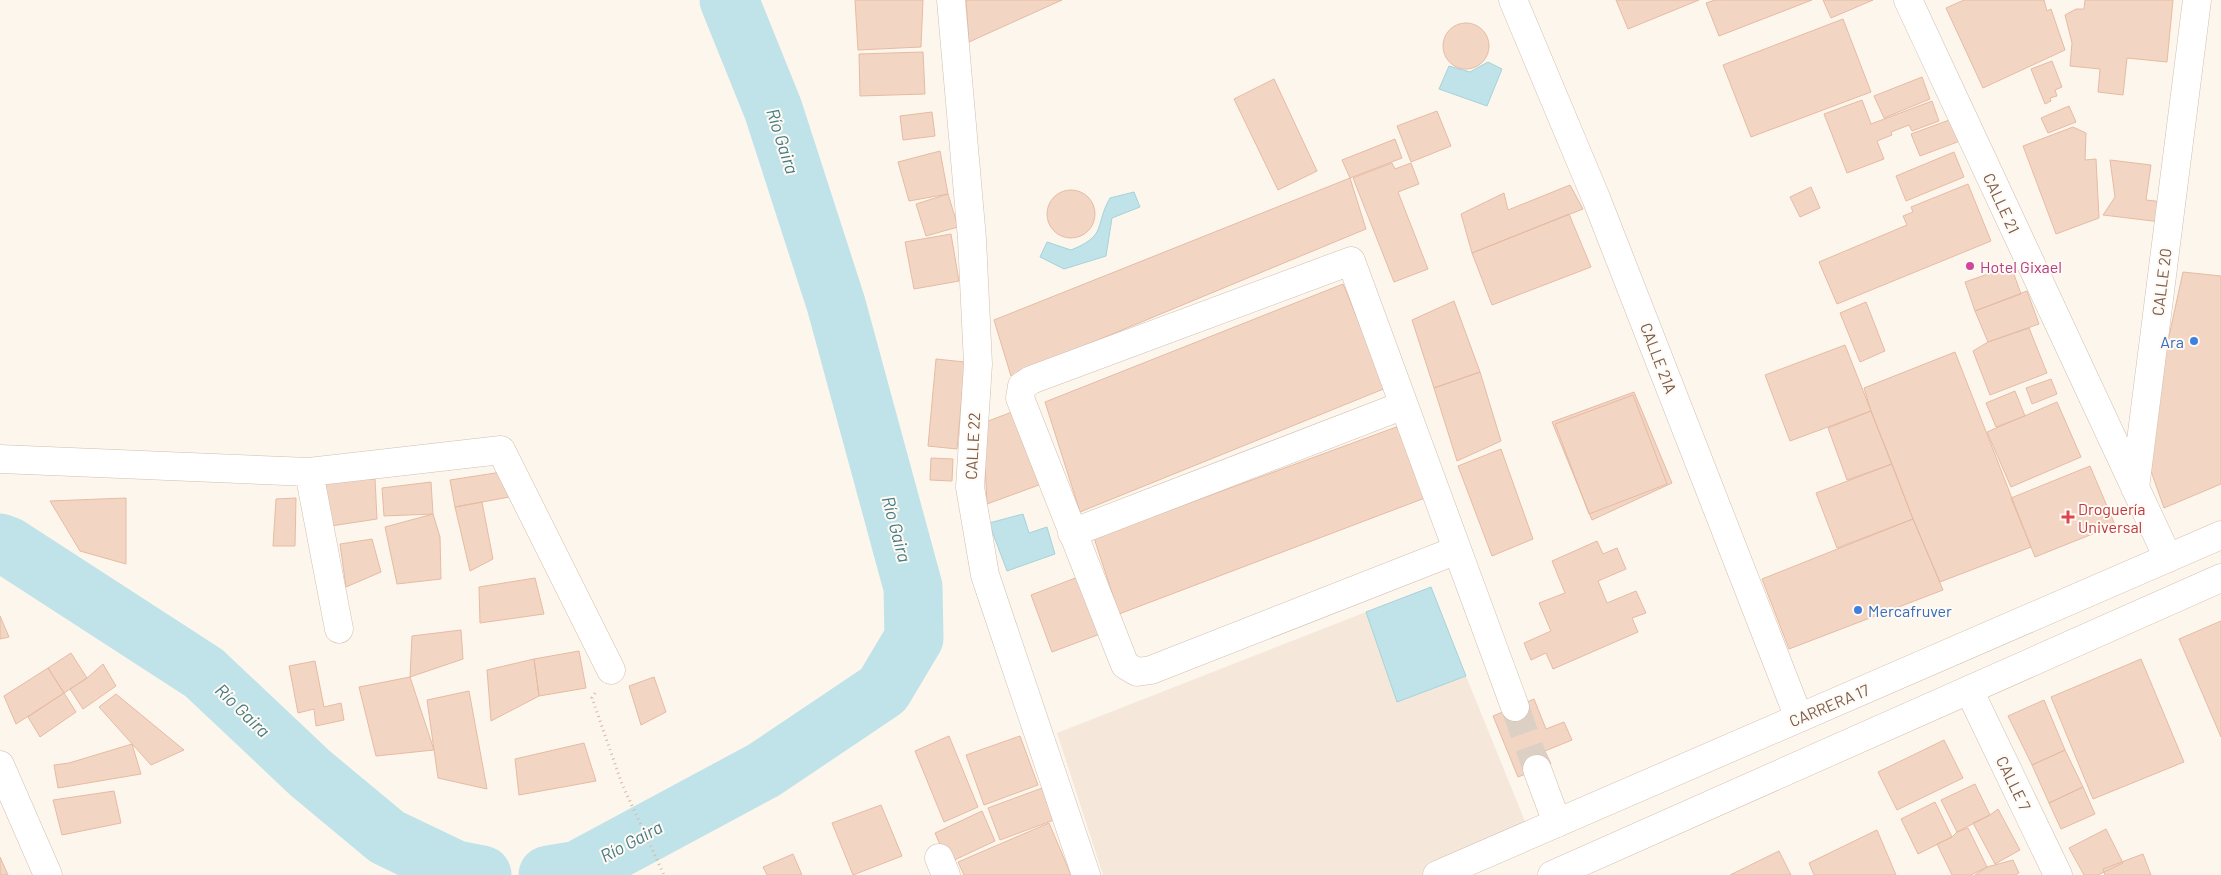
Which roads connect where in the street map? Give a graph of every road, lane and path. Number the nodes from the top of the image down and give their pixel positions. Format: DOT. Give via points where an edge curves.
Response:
graph roads {
  1 [pos="952,0"];
  2 [pos="1513,0"];
  3 [pos="1908,0"];
  4 [pos="2197,0"];
  5 [pos="1404,405"];
  6 [pos="0,460"];
  7 [pos="309,472"];
  8 [pos="2135,488"];
  9 [pos="1072,533"];
  10 [pos="2221,535"];
  11 [pos="1457,550"];
  12 [pos="2168,558"];
  13 [pos="2221,578"];
  14 [pos="338,629"];
  15 [pos="611,670"];
  16 [pos="1969,690"];
  17 [pos="1514,707"];
  18 [pos="1799,718"];
  19 [pos="0,764"];
  20 [pos="1537,769"];
  21 [pos="1557,823"];
  22 [pos="1590,867"];
  23 [pos="48,875"];
  24 [pos="664,875"];
  25 [pos="1086,875"];
  26 [pos="1437,875"];
  27 [pos="1552,875"];
  28 [pos="2058,875"];
  1 -- 25 [label="street, CALLE 22" via="972,240 978,364 970,487 985,576"];
  2 -- 18 [label="street, CALLE 21A" via="1596,198"];
  3 -- 8 [label="street, CALLE 21"];
  4 -- 8 [label="street, CALLE 20"];
  5 -- 9 [label="street"];
  5 -- 9 [label="street" via="1352,262 1031,380 1022,386 1020,398"];
  5 -- 11 [label="street"];
  6 -- 7 [label="street"];
  7 -- 14 [label="street"];
  7 -- 15 [label="street" via="501,450"];
  8 -- 12 [label="street"];
  9 -- 11 [label="street" via="1125,665 1137,672 1151,670"];
  10 -- 12 [label="street, CARRERA 17"];
  11 -- 17 [label="street"];
  12 -- 18 [label="street, CARRERA 17"];
  13 -- 16 [label="street"];
  15 -- 24 [label="path" via="592,698 622,784"];
  16 -- 22 [label="street"];
  16 -- 28 [label="street, CALLE 7"];
  18 -- 21 [label="street, CARRERA 17"];
  19 -- 23 [label="street"];
  20 -- 21 [label="street"];
  21 -- 26 [label="street, CARRERA 17"];
  22 -- 27 [label="street"];
}
